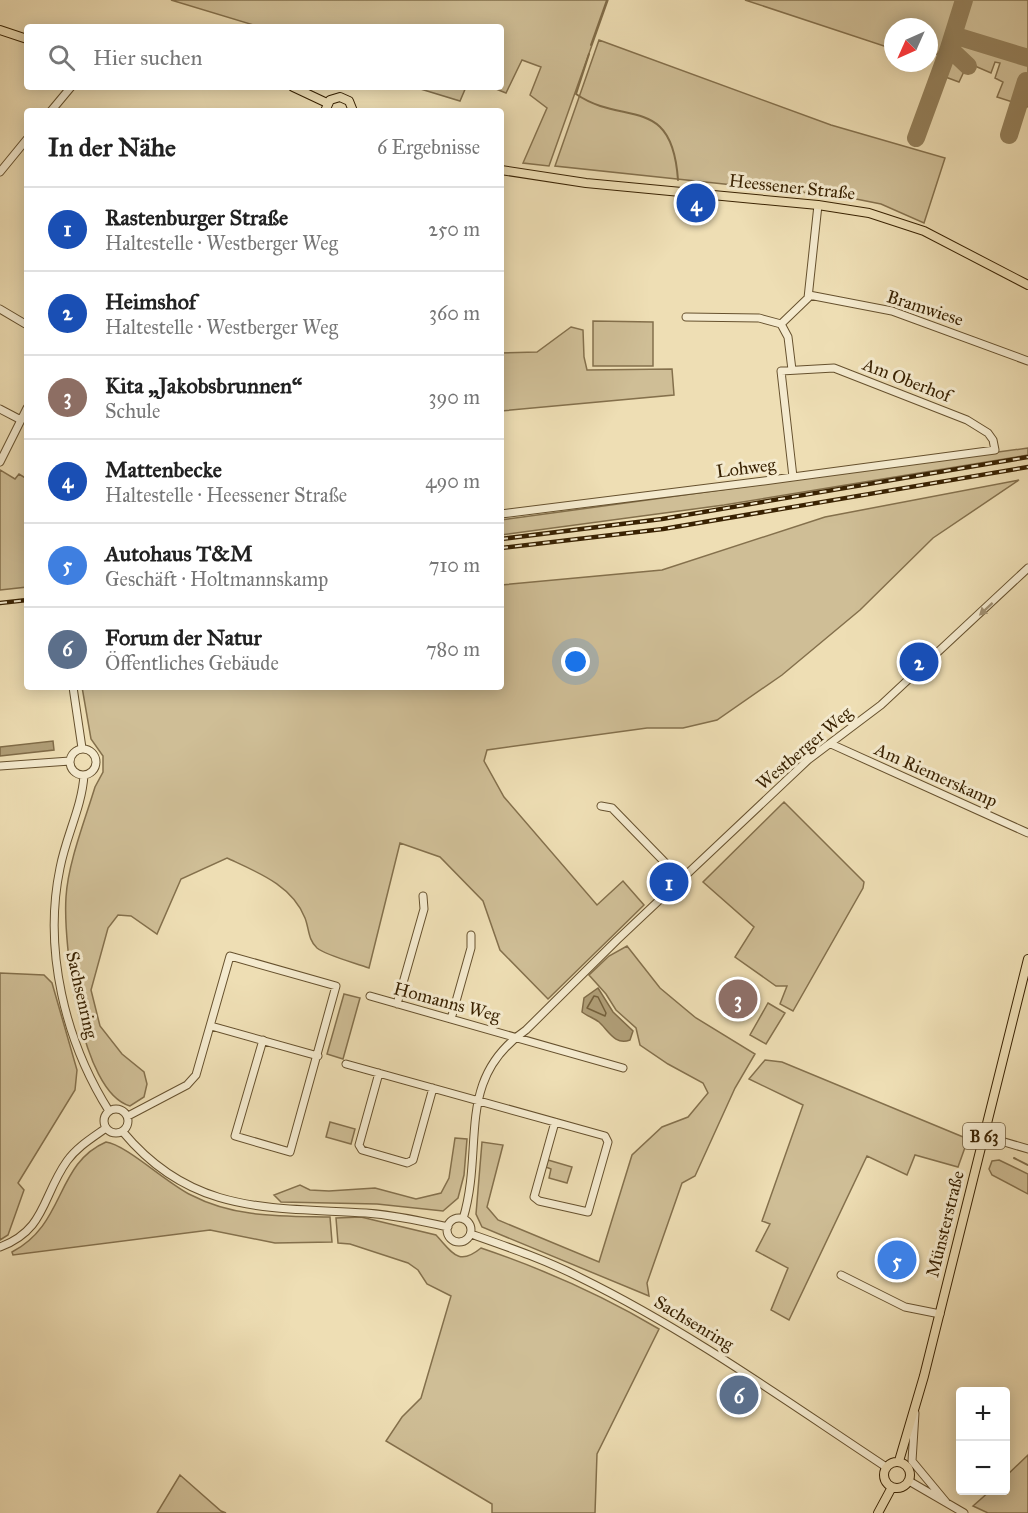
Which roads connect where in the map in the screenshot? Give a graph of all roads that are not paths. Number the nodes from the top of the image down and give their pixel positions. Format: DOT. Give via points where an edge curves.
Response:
graph roads {
  1 [pos="0,30"];
  2 [pos="24,38"];
  3 [pos="68,90"];
  4 [pos="298,90"];
  5 [pos="326,107"];
  6 [pos="54,108"];
  7 [pos="353,108"];
  8 [pos="24,143"];
  9 [pos="504,170"];
  10 [pos="0,172"];
  11 [pos="818,205"];
  12 [pos="1028,285"];
  13 [pos="808,295"];
  14 [pos="0,309"];
  15 [pos="686,317"];
  16 [pos="24,323"];
  17 [pos="781,324"];
  18 [pos="1028,361"];
  19 [pos="792,370"];
  20 [pos="0,409"];
  21 [pos="24,414"];
  22 [pos="21,420"];
  23 [pos="995,450"];
  24 [pos="0,462"];
  25 [pos="794,477"];
  26 [pos="504,514"];
  27 [pos="1028,568"];
  28 [pos="73,690"];
  29 [pos="831,744"];
  30 [pos="82,748"];
  31 [pos="70,761"];
  32 [pos="0,766"];
  33 [pos="84,775"];
  34 [pos="601,806"];
  35 [pos="1028,833"];
  36 [pos="681,879"];
  37 [pos="423,896"];
  38 [pos="471,935"];
  39 [pos="1028,959"];
  40 [pos="370,996"];
  41 [pos="397,1004"];
  42 [pos="451,1019"];
  43 [pos="211,1026"];
  44 [pos="517,1037"];
  45 [pos="263,1040"];
  46 [pos="318,1056"];
  47 [pos="346,1064"];
  48 [pos="623,1068"];
  49 [pos="379,1073"];
  50 [pos="433,1088"];
  51 [pos="478,1101"];
  52 [pos="109,1111"];
  53 [pos="128,1116"];
  54 [pos="555,1122"];
  55 [pos="106,1128"];
  56 [pos="123,1132"];
  57 [pos="984,1136"];
  58 [pos="1028,1149"];
  59 [pos="463,1219"];
  60 [pos="448,1227"];
  61 [pos="471,1234"];
  62 [pos="0,1247"];
  63 [pos="841,1275"];
  64 [pos="940,1314"];
  65 [pos="915,1407"];
  66 [pos="899,1461"];
  67 [pos="886,1467"];
  68 [pos="909,1481"];
  69 [pos="892,1487"];
  70 [pos="946,1502"];
  71 [pos="878,1513"];
  72 [pos="964,1513"];
  1 -- 2 [label="main road"];
  3 -- 6 [label="street"];
  4 -- 5 [label="main road"];
  5 -- 7 [label="main road" via="335,98 344,98"];
  8 -- 10 [label="street"];
  9 -- 11 [label="main road, Heessener Straße" via="586,183"];
  11 -- 12 [label="main road, Heessener Straße" via="869,213 908,225"];
  11 -- 13 [label="street"];
  13 -- 17 [label="street"];
  13 -- 18 [label="street, Bramwiese" via="892,311"];
  14 -- 16 [label="street"];
  15 -- 17 [label="street" via="759,318"];
  17 -- 19 [label="street" via="788,337"];
  19 -- 23 [label="street, Am Oberhof" via="834,368 967,420 988,433"];
  19 -- 25 [label="street" via="781,371"];
  20 -- 22 [label="street"];
  21 -- 22 [label="street"];
  22 -- 24 [label="street"];
  23 -- 25 [label="street, Lohweg"];
  25 -- 26 [label="street, Lohweg"];
  27 -- 29 [label="street, Westberger Weg, one-way" via="881,705"];
  28 -- 30 [label="street"];
  29 -- 35 [label="street, Am Riemerskamp"];
  29 -- 36 [label="street, Westberger Weg" via="808,760"];
  30 -- 31 [label="street"];
  30 -- 33 [label="street, Sachsenring" via="92,751 96,760 93,770"];
  31 -- 32 [label="street"];
  31 -- 33 [label="street" via="74,771"];
  33 -- 52 [label="street, Sachsenring" via="82,796 57,879 56,966 83,1062"];
  34 -- 36 [label="street" via="612,808"];
  36 -- 44 [label="street, Westberger Weg"];
  37 -- 41 [label="street" via="424,909"];
  38 -- 42 [label="street" via="471,948"];
  39 -- 57 [label="main road, Münsterstraße / B 63"];
  40 -- 41 [label="street, Homanns Weg"];
  41 -- 42 [label="street, Homanns Weg"];
  42 -- 44 [label="street, Homanns Weg"];
  43 -- 45 [label="street"];
  43 -- 46 [label="street" via="230,956 336,986"];
  43 -- 53 [label="street" via="192,1080"];
  44 -- 48 [label="street, Homanns Weg"];
  44 -- 51 [label="street, Westberger Weg" via="487,1071"];
  45 -- 46 [label="street"];
  45 -- 46 [label="street" via="235,1136 290,1152"];
  47 -- 49 [label="street"];
  49 -- 50 [label="street"];
  49 -- 50 [label="street" via="359,1145 362,1150 396,1160 413,1160"];
  50 -- 51 [label="street"];
  51 -- 54 [label="street"];
  51 -- 59 [label="street, Westberger Weg" via="469,1196"];
  52 -- 53 [label="street" via="120,1110"];
  52 -- 55 [label="street" via="104,1119"];
  53 -- 56 [label="street"];
  54 -- 54 [label="street" via="608,1139 588,1212 534,1197"];
  55 -- 56 [label="street" via="114,1134"];
  55 -- 62 [label="street" via="80,1146 66,1162 35,1223"];
  56 -- 60 [label="street, Sachsenring" via="165,1172 221,1200 279,1210 384,1215"];
  57 -- 58 [label="street"];
  57 -- 64 [label="main road, Münsterstraße / B 63"];
  59 -- 60 [label="street" via="453,1220"];
  59 -- 61 [label="street" via="470,1225"];
  60 -- 61 [label="street, Sachsenring" via="448,1234 456,1242 467,1240"];
  61 -- 67 [label="street, Sachsenring" via="579,1277 657,1317"];
  63 -- 64 [label="street" via="899,1305"];
  64 -- 65 [label="main road, Münsterstraße / B 63"];
  65 -- 66 [label="main road, Münsterstraße / B 63"];
  65 -- 70 [label="street" via="912,1461"];
  66 -- 67 [label="main road"];
  66 -- 68 [label="main road" via="908,1467"];
  67 -- 69 [label="main road" via="884,1480"];
  68 -- 69 [label="main road" via="903,1487"];
  68 -- 70 [label="street"];
  69 -- 71 [label="main road"];
  70 -- 72 [label="street"];
}
